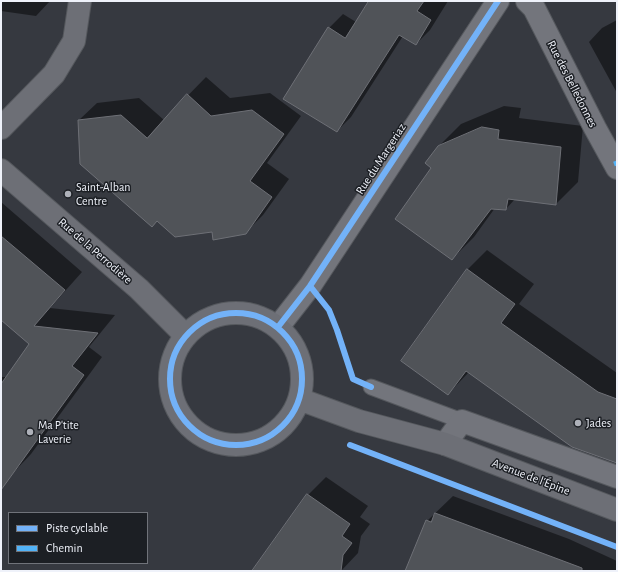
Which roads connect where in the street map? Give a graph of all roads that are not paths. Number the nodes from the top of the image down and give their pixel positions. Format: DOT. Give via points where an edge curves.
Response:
graph roads {
  1 [pos="80,1"];
  2 [pos="498,1"];
  3 [pos="527,1"];
  4 [pos="1,128"];
  5 [pos="617,168"];
  6 [pos="1,170"];
  7 [pos="278,327"];
  8 [pos="186,336"];
  9 [pos="371,388"];
  10 [pos="299,399"];
  11 [pos="462,421"];
  12 [pos="446,444"];
  13 [pos="617,477"];
  14 [pos="617,510"];
  1 -- 4 [label="street" via="74,41 54,74"];
  2 -- 7 [label="street, Rue du Margeriaz" via="310,286"];
  3 -- 5 [label="street, Rue des Belledonnes" via="534,8"];
  6 -- 8 [label="street, Rue de la Perrodière" via="139,289"];
  7 -- 8 [label="street" via="258,316 238,312 218,314 198,324"];
  7 -- 10 [label="street" via="293,343 302,364 303,387"];
  8 -- 10 [label="street" via="172,360 169,382 174,404 187,423 204,437 225,444 248,444 269,436 286,424"];
  9 -- 11 [label="lane"];
  10 -- 12 [label="street, Avenue de l'Épine" via="359,421"];
  11 -- 12 [label="street"];
  11 -- 13 [label="street"];
  12 -- 14 [label="street, Avenue de l'Épine"];
}
